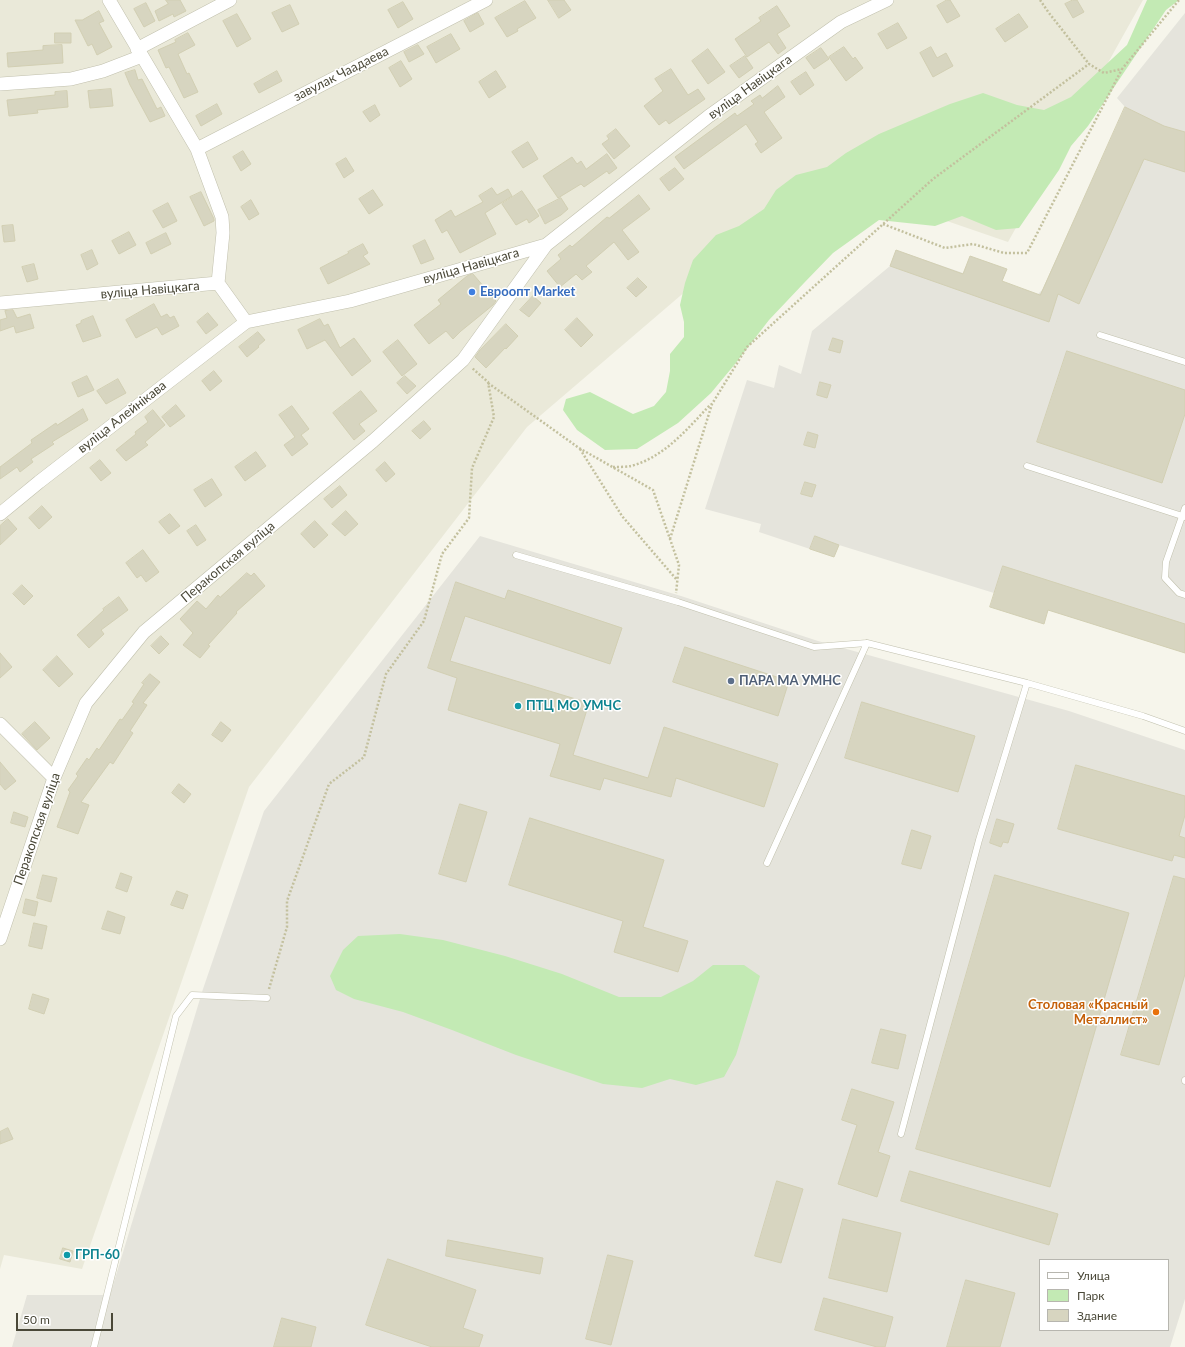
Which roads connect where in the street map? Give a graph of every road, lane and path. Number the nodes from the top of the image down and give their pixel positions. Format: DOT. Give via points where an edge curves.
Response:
graph roads {
  1 [pos="109,0"];
  2 [pos="230,0"];
  3 [pos="887,0"];
  4 [pos="1040,0"];
  5 [pos="1179,0"];
  6 [pos="483,1"];
  7 [pos="140,52"];
  8 [pos="1090,64"];
  9 [pos="1122,69"];
  10 [pos="0,84"];
  11 [pos="197,149"];
  12 [pos="882,224"];
  13 [pos="546,245"];
  14 [pos="218,283"];
  15 [pos="0,303"];
  16 [pos="246,322"];
  17 [pos="1100,335"];
  18 [pos="463,360"];
  19 [pos="1185,362"];
  20 [pos="488,382"];
  21 [pos="712,404"];
  22 [pos="579,448"];
  23 [pos="1028,466"];
  24 [pos="612,467"];
  25 [pos="1185,508"];
  26 [pos="0,514"];
  27 [pos="1184,516"];
  28 [pos="670,539"];
  29 [pos="516,555"];
  30 [pos="677,580"];
  31 [pos="1185,595"];
  32 [pos="678,602"];
  33 [pos="867,643"];
  34 [pos="1027,683"];
  35 [pos="0,724"];
  36 [pos="1185,731"];
  37 [pos="54,778"];
  38 [pos="767,863"];
  39 [pos="0,939"];
  40 [pos="267,998"];
  41 [pos="901,1134"];
  42 [pos="94,1347"];
  1 -- 7 [label="street"];
  2 -- 7 [label="street"];
  3 -- 13 [label="street, вуліца Навіцкага" via="841,22 709,116"];
  4 -- 8 [label="path"];
  5 -- 9 [label="path"];
  6 -- 11 [label="street, завулак Чаадаева"];
  7 -- 10 [label="street" via="103,71 72,79"];
  7 -- 11 [label="street"];
  8 -- 9 [label="path" via="1104,73"];
  8 -- 12 [label="path" via="933,179"];
  9 -- 12 [label="path" via="1027,253 1004,252 973,244 945,248"];
  11 -- 14 [label="street" via="222,218"];
  12 -- 21 [label="path" via="747,348"];
  13 -- 16 [label="street, вуліца Навіцкага" via="350,301"];
  13 -- 18 [label="street, Перакопская вуліца"];
  14 -- 15 [label="street, вуліца Навіцкага"];
  14 -- 16 [label="street, вуліца Навіцкага"];
  16 -- 26 [label="street, вуліца Алейнікава"];
  17 -- 19 [label="lane"];
  18 -- 20 [label="path"];
  18 -- 37 [label="street, Перакопская вуліца" via="373,441 144,632 86,703"];
  20 -- 22 [label="path"];
  20 -- 40 [label="path" via="494,417 472,468 469,518 442,554 424,621 386,674 364,757 329,784 287,901 287,928"];
  21 -- 24 [label="path" via="677,440 655,456 631,466"];
  21 -- 28 [label="path"];
  22 -- 24 [label="path"];
  22 -- 30 [label="path" via="622,516"];
  23 -- 27 [label="lane"];
  24 -- 28 [label="path" via="653,490"];
  25 -- 27 [label="lane"];
  27 -- 31 [label="lane" via="1166,562 1165,578 1179,593"];
  28 -- 30 [label="path" via="679,565"];
  29 -- 32 [label="lane"];
  30 -- 32 [label="path" via="675,595"];
  32 -- 33 [label="lane" via="814,647"];
  33 -- 34 [label="lane"];
  33 -- 38 [label="lane"];
  34 -- 36 [label="lane" via="1143,716"];
  34 -- 41 [label="lane" via="979,840"];
  35 -- 37 [label="street"];
  37 -- 39 [label="street, Перакопская вуліца"];
  40 -- 42 [label="lane" via="192,995 176,1016"];
}
